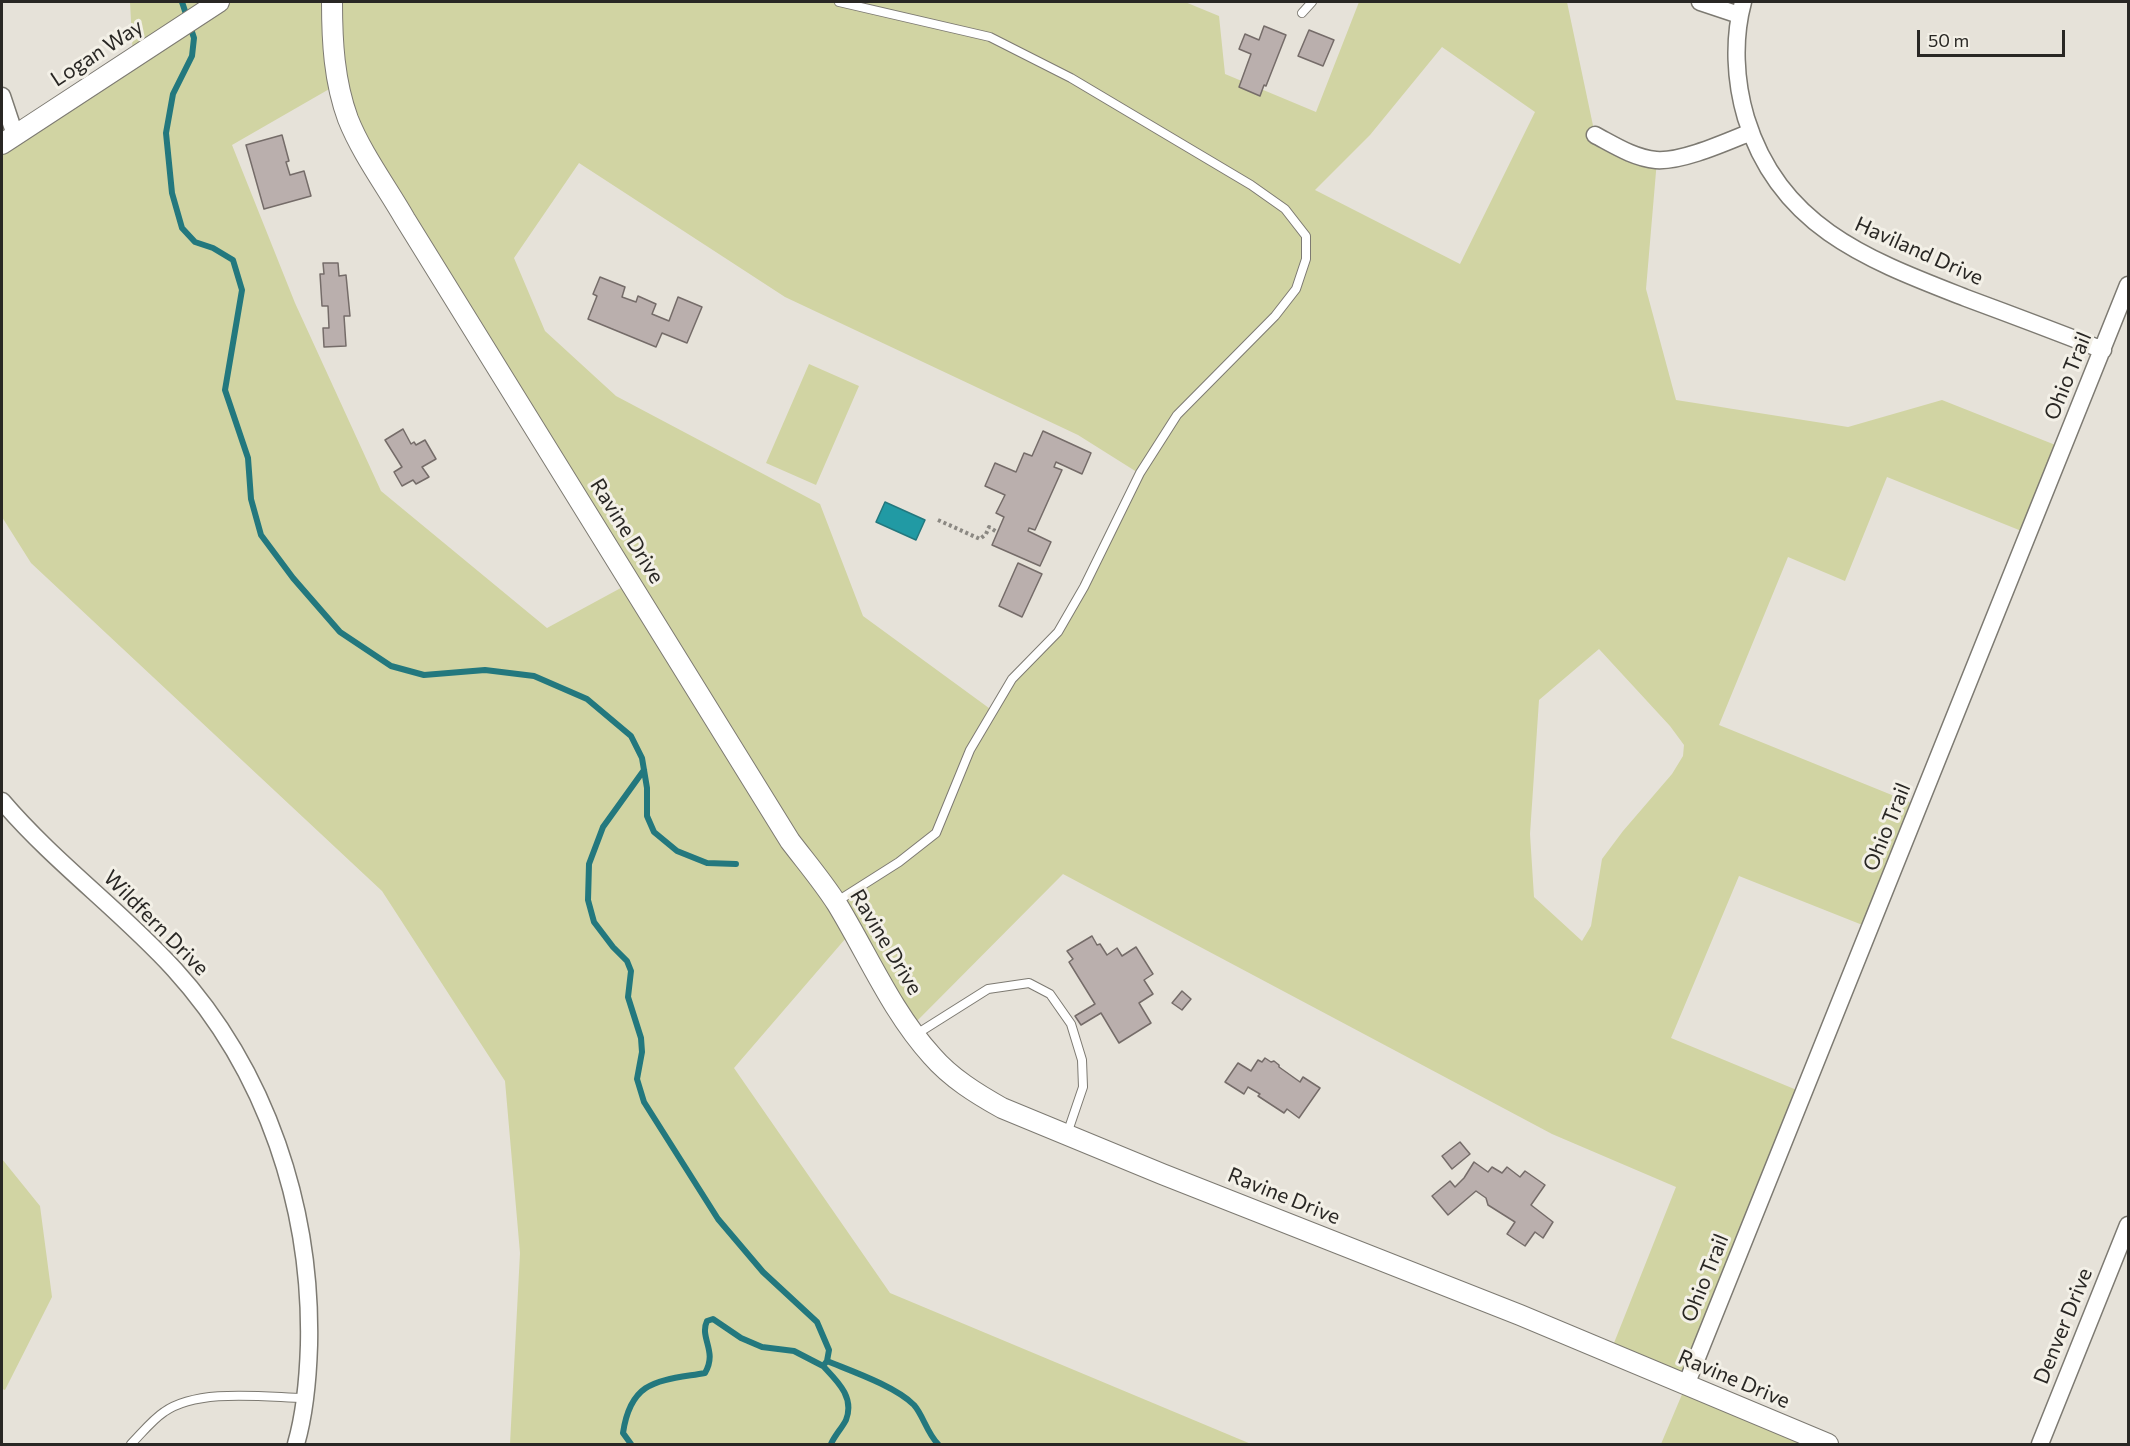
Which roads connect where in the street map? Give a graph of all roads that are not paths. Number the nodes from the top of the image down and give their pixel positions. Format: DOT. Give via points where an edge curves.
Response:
graph roads {
  1 [pos="219,2"];
  2 [pos="332,2"];
  3 [pos="839,2"];
  4 [pos="1307,2"];
  5 [pos="1312,2"];
  6 [pos="1700,2"];
  7 [pos="1741,8"];
  8 [pos="2,96"];
  9 [pos="1751,132"];
  10 [pos="1595,135"];
  11 [pos="8,139"];
  12 [pos="2128,285"];
  13 [pos="2103,350"];
  14 [pos="2,801"];
  15 [pos="836,903"];
  16 [pos="915,1035"];
  17 [pos="1067,1135"];
  18 [pos="2128,1225"];
  19 [pos="1686,1385"];
  20 [pos="304,1398"];
  21 [pos="131,1444"];
  22 [pos="296,1444"];
  23 [pos="1828,1444"];
  24 [pos="2040,1444"];
  1 -- 11 [label="street, Logan Way"];
  2 -- 15 [label="street, Ravine Drive" via="336,75 355,134 790,841"];
  3 -- 15 [label="lane" via="990,37 1071,78 1285,209 1306,236 1306,259 1296,289 1275,316 1177,415 1140,473 1058,632 1012,679 970,750 936,833"];
  4 -- 5 [label="lane" via="1302,14"];
  6 -- 7 [label="street"];
  7 -- 9 [label="street, Haviland Drive" via="1736,52 1742,104"];
  8 -- 11 [label="street"];
  9 -- 10 [label="street" via="1695,153 1657,160 1630,154"];
  9 -- 13 [label="street, Haviland Drive" via="1762,159 1789,197 1837,240 1869,258"];
  12 -- 13 [label="street, Ohio Trail"];
  13 -- 19 [label="street, Ohio Trail"];
  14 -- 20 [label="street, Wildfern Drive" via="22,825 176,971 226,1038 252,1084 288,1177 303,1239 310,1306"];
  15 -- 16 [label="street, Ravine Drive"];
  16 -- 17 [label="street, Ravine Drive" via="948,1072 981,1096"];
  16 -- 17 [label="lane" via="988,988 1029,983 1050,994 1071,1024 1082,1060 1083,1088"];
  17 -- 19 [label="street, Ravine Drive"];
  18 -- 24 [label="street, Denver Drive"];
  19 -- 23 [label="street, Ravine Drive"];
  20 -- 21 [label="lane" via="221,1395 180,1404 163,1412"];
  20 -- 22 [label="street, Wildfern Drive"];
}
